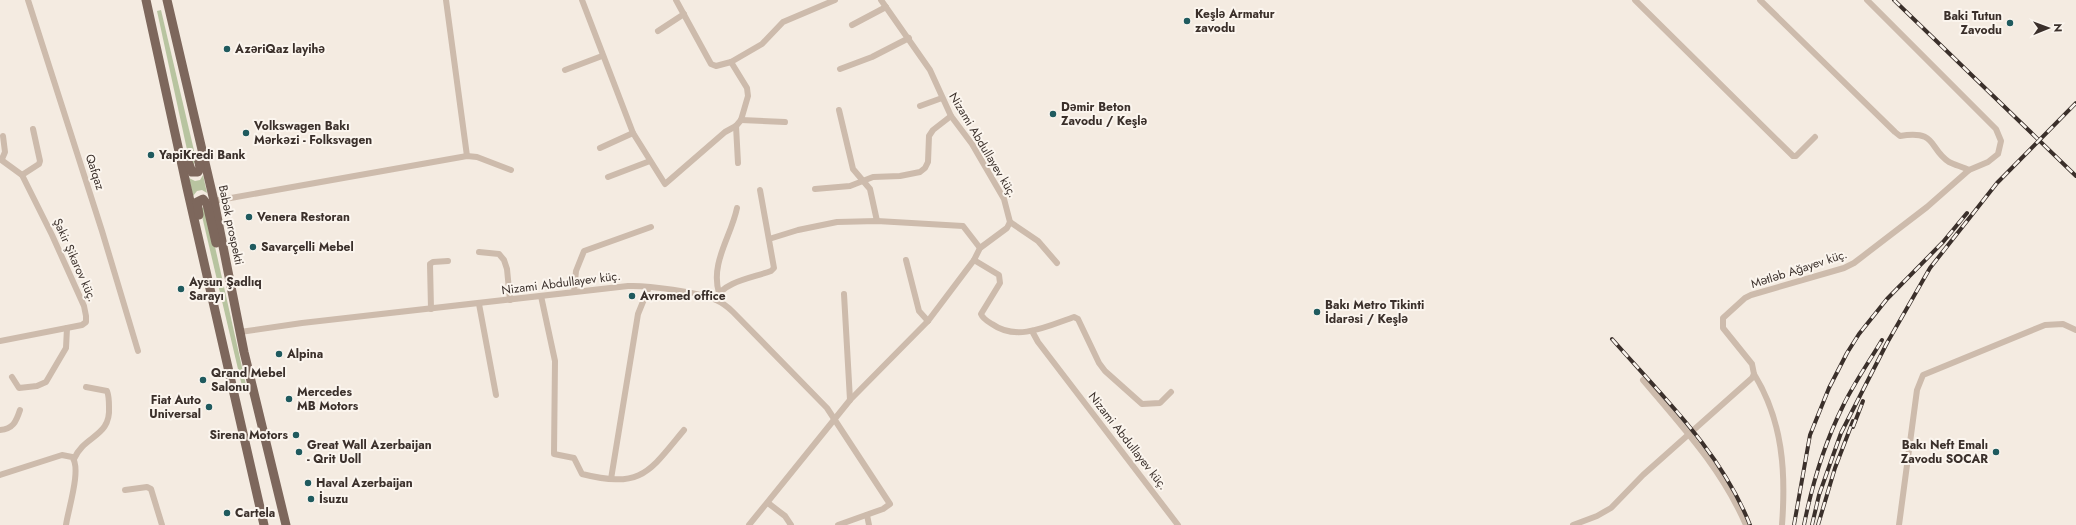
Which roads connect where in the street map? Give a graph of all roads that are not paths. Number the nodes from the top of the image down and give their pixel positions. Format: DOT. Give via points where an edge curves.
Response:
graph roads {
  1 [pos="28,0"];
  2 [pos="146,0"];
  3 [pos="167,0"];
  4 [pos="446,0"];
  5 [pos="582,0"];
  6 [pos="676,0"];
  7 [pos="835,0"];
  8 [pos="881,0"];
  9 [pos="1635,0"];
  10 [pos="1760,0"];
  11 [pos="1867,0"];
  12 [pos="886,7"];
  13 [pos="684,14"];
  14 [pos="852,25"];
  15 [pos="658,32"];
  16 [pos="153,33"];
  17 [pos="909,38"];
  18 [pos="602,56"];
  19 [pos="731,62"];
  20 [pos="840,69"];
  21 [pos="565,70"];
  22 [pos="189,97"];
  23 [pos="942,98"];
  24 [pos="920,106"];
  25 [pos="840,110"];
  26 [pos="951,116"];
  27 [pos="741,120"];
  28 [pos="785,122"];
  29 [pos="736,126"];
  30 [pos="33,129"];
  31 [pos="633,133"];
  32 [pos="3,136"];
  33 [pos="1815,137"];
  34 [pos="600,148"];
  35 [pos="467,156"];
  36 [pos="1,159"];
  37 [pos="650,162"];
  38 [pos="738,163"];
  39 [pos="511,170"];
  40 [pos="1969,170"];
  41 [pos="22,175"];
  42 [pos="608,177"];
  43 [pos="864,182"];
  44 [pos="815,189"];
  45 [pos="760,190"];
  46 [pos="214,201"];
  47 [pos="737,208"];
  48 [pos="877,221"];
  49 [pos="1010,222"];
  50 [pos="650,227"];
  51 [pos="770,239"];
  52 [pos="980,248"];
  53 [pos="479,252"];
  54 [pos="906,260"];
  55 [pos="974,260"];
  56 [pos="448,261"];
  57 [pos="1057,263"];
  58 [pos="209,283"];
  59 [pos="649,287"];
  60 [pos="574,292"];
  61 [pos="719,293"];
  62 [pos="844,294"];
  63 [pos="541,296"];
  64 [pos="715,299"];
  65 [pos="510,300"];
  66 [pos="479,304"];
  67 [pos="431,309"];
  68 [pos="238,321"];
  69 [pos="928,321"];
  70 [pos="67,328"];
  71 [pos="2076,330"];
  72 [pos="1032,331"];
  73 [pos="240,332"];
  74 [pos="0,340"];
  75 [pos="138,351"];
  76 [pos="1754,374"];
  77 [pos="12,377"];
  78 [pos="1643,380"];
  79 [pos="86,386"];
  80 [pos="1171,392"];
  81 [pos="496,395"];
  82 [pos="850,400"];
  83 [pos="20,410"];
  84 [pos="835,419"];
  85 [pos="0,430"];
  86 [pos="684,430"];
  87 [pos="1689,434"];
  88 [pos="74,459"];
  89 [pos="0,475"];
  90 [pos="611,479"];
  91 [pos="125,490"];
  92 [pos="768,503"];
  93 [pos="867,515"];
  94 [pos="66,525"];
  95 [pos="162,525"];
  96 [pos="264,525"];
  97 [pos="286,525"];
  98 [pos="749,525"];
  99 [pos="791,525"];
  100 [pos="838,525"];
  101 [pos="869,525"];
  102 [pos="1178,525"];
  103 [pos="1573,525"];
  104 [pos="1746,525"];
  105 [pos="1782,525"];
  106 [pos="1899,525"];
  1 -- 75 [label="street, Qafqaz"];
  2 -- 16 [label="main road"];
  3 -- 22 [label="main road, Babək prospekti"];
  4 -- 35 [label="street"];
  5 -- 18 [label="street"];
  6 -- 13 [label="street"];
  7 -- 19 [label="street" via="783,22 762,44"];
  8 -- 12 [label="street, Nizami Abdullayev küç."];
  9 -- 33 [label="street" via="1793,156"];
  10 -- 40 [label="street" via="1895,132 1900,136 1908,134 1929,138 1949,162"];
  11 -- 40 [label="street, Mətləb Ağayev küç." via="1996,129 2001,141 1998,154 1988,162"];
  12 -- 14 [label="street"];
  12 -- 17 [label="street, Nizami Abdullayev küç."];
  13 -- 15 [label="street"];
  13 -- 19 [label="street" via="712,64 716,66"];
  16 -- 22 [label="main road" via="164,59 187,164 195,173 200,165 191,128"];
  16 -- 58 [label="main road"];
  17 -- 20 [label="street" via="872,57"];
  17 -- 23 [label="street, Nizami Abdullayev küç." via="930,70"];
  18 -- 21 [label="street"];
  18 -- 31 [label="street"];
  19 -- 27 [label="street" via="747,88 746,107"];
  22 -- 46 [label="main road, Babək prospekti"];
  23 -- 24 [label="street"];
  23 -- 26 [label="street, Nizami Abdullayev küç."];
  25 -- 43 [label="street" via="853,169"];
  26 -- 43 [label="street" via="933,130 930,136 928,162 920,172 873,177"];
  26 -- 49 [label="street, Nizami Abdullayev küç." via="972,144 1004,199"];
  27 -- 28 [label="street"];
  27 -- 29 [label="street"];
  29 -- 37 [label="street" via="724,132 665,184"];
  29 -- 38 [label="street"];
  30 -- 41 [label="street" via="40,162"];
  31 -- 34 [label="street"];
  31 -- 37 [label="street"];
  32 -- 36 [label="street" via="5,152"];
  35 -- 39 [label="street" via="477,157"];
  35 -- 46 [label="street"];
  36 -- 41 [label="street, Şakir Şikarov küç."];
  37 -- 42 [label="street"];
  40 -- 76 [label="street, Mətləb Ağayev küç." via="1927,207 1854,263 1751,295 1728,313 1723,318 1723,328 1752,364"];
  41 -- 70 [label="street, Şakir Şikarov küç." via="84,306 86,322"];
  43 -- 44 [label="street"];
  43 -- 48 [label="street" via="873,198"];
  45 -- 51 [label="street"];
  46 -- 68 [label="main road, Babək prospekti"];
  47 -- 61 [label="street" via="719,258 716,275"];
  48 -- 51 [label="street" via="819,225"];
  48 -- 52 [label="street" via="963,226"];
  49 -- 52 [label="street"];
  49 -- 57 [label="street" via="1038,242"];
  50 -- 60 [label="street" via="584,251 576,271"];
  51 -- 61 [label="street" via="773,270 727,286"];
  52 -- 55 [label="street"];
  53 -- 65 [label="street" via="499,254 504,260"];
  54 -- 69 [label="street" via="919,311"];
  55 -- 69 [label="street"];
  55 -- 72 [label="street" via="998,275 1000,279 1000,284 982,309 982,318 1001,330"];
  56 -- 67 [label="street" via="430,264"];
  58 -- 68 [label="main road" via="207,250 197,205 201,199 207,204 230,306"];
  58 -- 96 [label="main road"];
  59 -- 60 [label="street, Nizami Abdullayev küç." via="628,286"];
  59 -- 64 [label="street, Nizami Abdullayev küç."];
  59 -- 90 [label="street" via="638,314"];
  60 -- 63 [label="street, Nizami Abdullayev küç."];
  61 -- 64 [label="street"];
  62 -- 82 [label="street"];
  63 -- 65 [label="street, Nizami Abdullayev küç."];
  63 -- 90 [label="street" via="555,360 554,454 574,458 582,474"];
  64 -- 84 [label="street, Nizami Abdullayev küç." via="733,312 816,395"];
  65 -- 66 [label="street, Nizami Abdullayev küç."];
  66 -- 67 [label="street, Nizami Abdullayev küç."];
  66 -- 81 [label="street"];
  67 -- 73 [label="street, Nizami Abdullayev küç."];
  68 -- 73 [label="main road, Babək prospekti"];
  69 -- 82 [label="street"];
  70 -- 74 [label="street, Şakir Şikarov küç."];
  70 -- 77 [label="street" via="66,348 46,382 19,388"];
  71 -- 106 [label="street" via="2063,324 2045,325 1923,375 1917,390"];
  72 -- 80 [label="street" via="1074,317 1078,319 1105,371 1142,404 1160,403"];
  72 -- 102 [label="street, Nizami Abdullayev küç."];
  73 -- 97 [label="main road, Babək prospekti"];
  76 -- 87 [label="street"];
  76 -- 105 [label="street, Mətləb Ağayev küç." via="1764,391 1778,429 1785,492"];
  78 -- 87 [label="street"];
  79 -- 88 [label="street" via="107,391 110,417 106,426 77,451"];
  82 -- 84 [label="street"];
  83 -- 85 [label="street" via="13,426"];
  84 -- 92 [label="street"];
  84 -- 93 [label="street, Nizami Abdullayev küç." via="890,504"];
  86 -- 90 [label="street" via="643,475 625,480"];
  87 -- 103 [label="street" via="1611,508"];
  87 -- 104 [label="street" via="1717,469"];
  88 -- 89 [label="street" via="69,455 62,455"];
  88 -- 94 [label="street" via="76,472"];
  91 -- 95 [label="street" via="147,487 151,489"];
  92 -- 98 [label="street"];
  92 -- 99 [label="street" via="785,516"];
  93 -- 100 [label="street"];
  93 -- 101 [label="street"];
}
